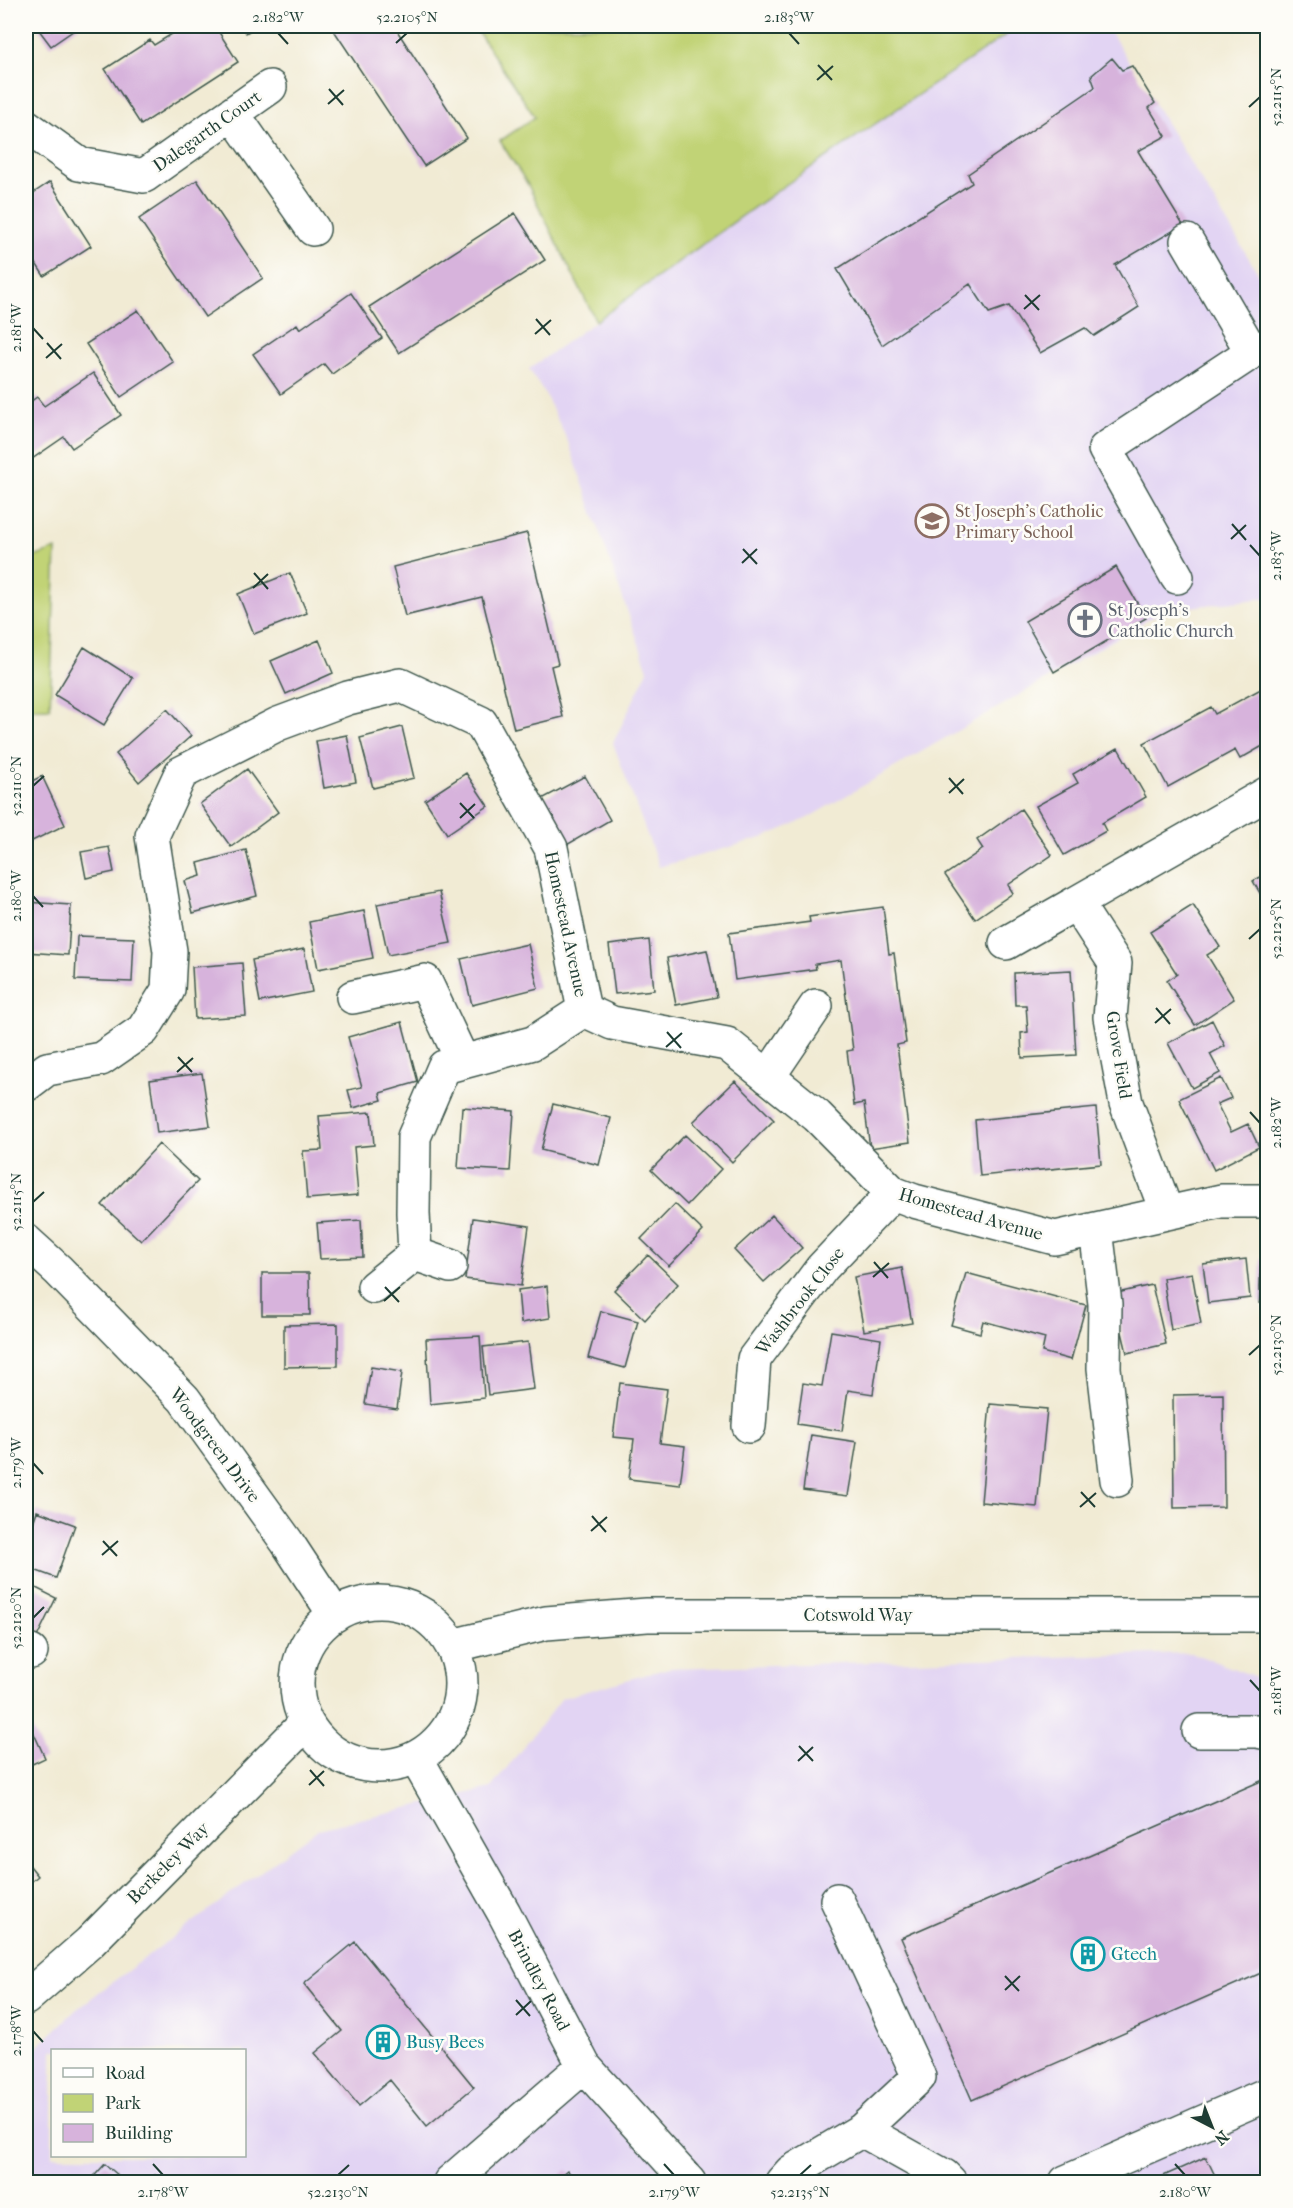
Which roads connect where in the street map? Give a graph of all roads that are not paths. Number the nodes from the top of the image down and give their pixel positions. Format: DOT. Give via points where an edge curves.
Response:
graph roads {
  1 [pos="270,87"];
  2 [pos="233,114"];
  3 [pos="26,126"];
  4 [pos="313,229"];
  5 [pos="1187,241"];
  6 [pos="1260,349"];
  7 [pos="1177,577"];
  8 [pos="1268,793"];
  9 [pos="1076,903"];
  10 [pos="1006,943"];
  11 [pos="353,997"];
  12 [pos="816,1006"];
  13 [pos="584,1010"];
  14 [pos="463,1062"];
  15 [pos="768,1077"];
  16 [pos="26,1085"];
  17 [pos="893,1193"];
  18 [pos="1268,1201"];
  19 [pos="1167,1213"];
  20 [pos="1096,1229"];
  21 [pos="26,1242"];
  22 [pos="415,1254"];
  23 [pos="450,1266"];
  24 [pos="374,1287"];
  25 [pos="749,1426"];
  26 [pos="1117,1480"];
  27 [pos="334,1615"];
  28 [pos="1268,1615"];
  29 [pos="452,1646"];
  30 [pos="306,1723"];
  31 [pos="1199,1731"];
  32 [pos="1268,1734"];
  33 [pos="416,1758"];
  34 [pos="837,1900"];
  35 [pos="26,1998"];
  36 [pos="584,2066"];
  37 [pos="1268,2094"];
  38 [pos="862,2130"];
  39 [pos="786,2177"];
  40 [pos="450,2182"];
  41 [pos="689,2182"];
  42 [pos="950,2182"];
  43 [pos="1066,2182"];
  1 -- 2 [label="street, Dalegarth Court"];
  2 -- 3 [label="street, Dalegarth Court" via="144,176 78,164"];
  2 -- 4 [label="street"];
  5 -- 6 [label="street"];
  6 -- 7 [label="street" via="1105,449"];
  8 -- 9 [label="street"];
  9 -- 10 [label="street"];
  9 -- 19 [label="street, Grove Field" via="1115,963 1110,1017 1126,1103"];
  11 -- 14 [label="street" via="425,981"];
  12 -- 15 [label="street"];
  13 -- 14 [label="street" via="533,1043"];
  13 -- 15 [label="street, Homestead Avenue" via="612,1023 727,1044"];
  13 -- 16 [label="street, Homestead Avenue" via="551,848 481,723 400,685 348,698 278,724 181,773 152,836 170,951 168,990 143,1030 101,1059 47,1069"];
  14 -- 22 [label="street" via="444,1066 414,1137"];
  15 -- 17 [label="street, Homestead Avenue" via="817,1116"];
  17 -- 20 [label="street, Homestead Avenue" via="1055,1238"];
  17 -- 25 [label="street, Washbrook Close" via="822,1268 754,1359"];
  18 -- 19 [label="street, Homestead Avenue" via="1221,1201"];
  19 -- 20 [label="street, Homestead Avenue"];
  20 -- 26 [label="street" via="1105,1304 1104,1368"];
  21 -- 27 [label="street, Woodgreen Drive" via="184,1399 287,1542"];
  22 -- 23 [label="street"];
  22 -- 24 [label="street"];
  27 -- 29 [label="street" via="360,1604 387,1602 413,1609 436,1624"];
  27 -- 30 [label="street" via="316,1631 303,1652 297,1675 297,1700"];
  28 -- 29 [label="street, Cotswold Way" via="647,1615 546,1623"];
  29 -- 33 [label="street" via="461,1671 458,1705 437,1743"];
  30 -- 33 [label="street" via="321,1743 342,1758 366,1766 391,1766"];
  30 -- 35 [label="street, Berkeley Way" via="90,1942"];
  31 -- 32 [label="street"];
  33 -- 36 [label="street, Brindley Road" via="504,1913"];
  34 -- 38 [label="street" via="920,2077"];
  36 -- 40 [label="street"];
  36 -- 41 [label="street, Brindley Road"];
  37 -- 43 [label="street"];
  38 -- 39 [label="street"];
  38 -- 42 [label="street"];
}
